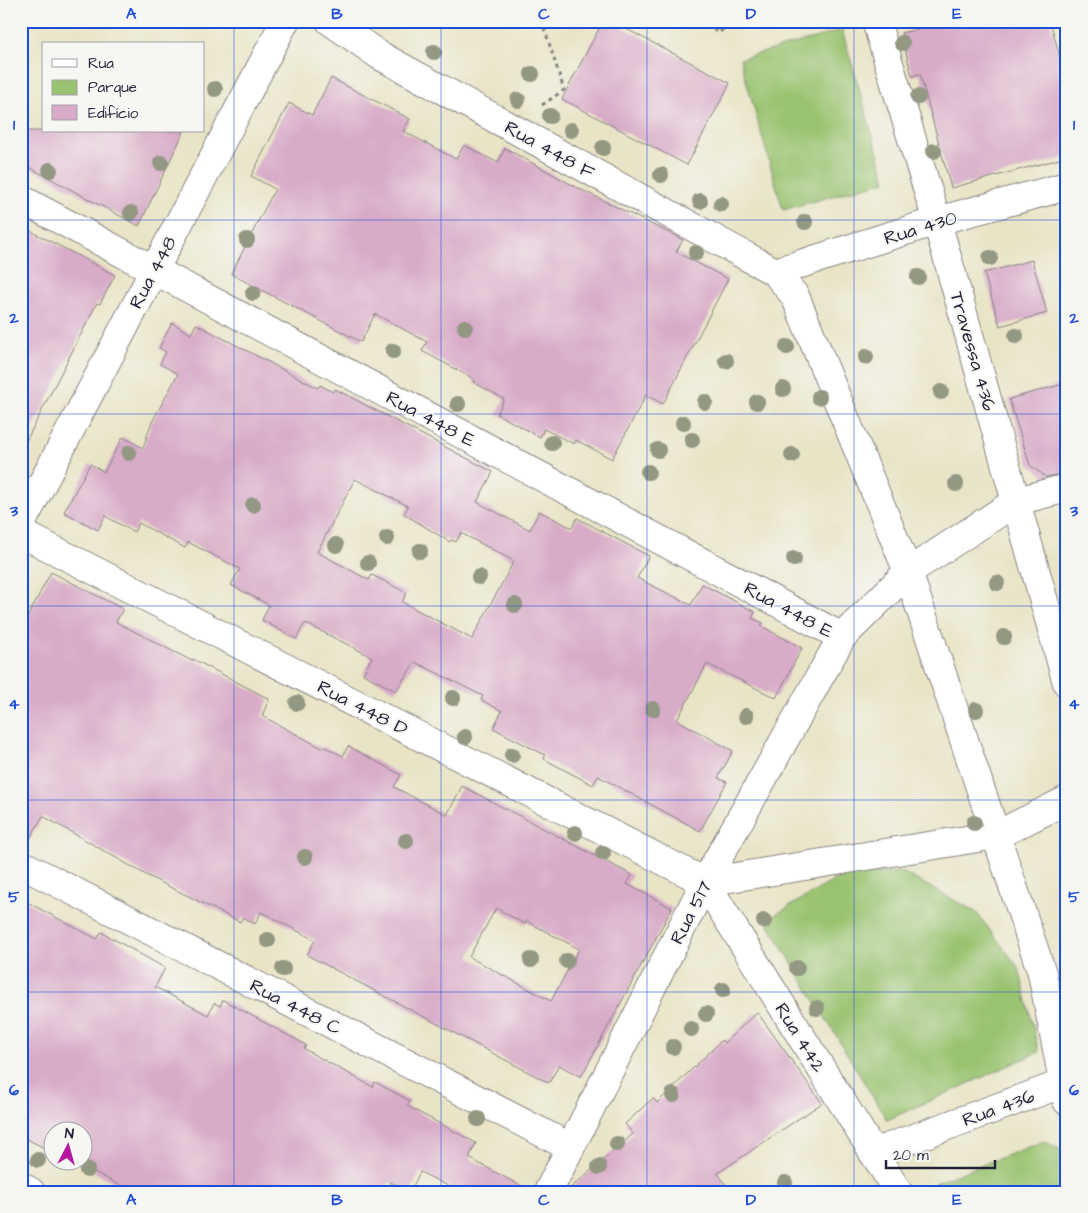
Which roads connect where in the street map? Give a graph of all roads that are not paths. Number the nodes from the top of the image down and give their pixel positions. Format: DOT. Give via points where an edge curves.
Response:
graph roads {
  1 [pos="330,21"];
  2 [pos="876,21"];
  3 [pos="284,22"];
  4 [pos="1067,186"];
  5 [pos="21,199"];
  6 [pos="937,221"];
  7 [pos="154,270"];
  8 [pos="775,272"];
  9 [pos="1067,488"];
  10 [pos="1017,502"];
  11 [pos="21,524"];
  12 [pos="21,532"];
  13 [pos="908,572"];
  14 [pos="842,637"];
  15 [pos="1067,683"];
  16 [pos="1067,800"];
  17 [pos="997,836"];
  18 [pos="21,864"];
  19 [pos="705,882"];
  20 [pos="1065,1089"];
  21 [pos="570,1147"];
  22 [pos="873,1153"];
  23 [pos="21,1186"];
  24 [pos="550,1191"];
  25 [pos="31,1192"];
  26 [pos="898,1192"];
  1 -- 8 [label="street, Rua 448 F" via="379,56"];
  2 -- 6 [label="street, Travessa 436"];
  3 -- 7 [label="street, Rua 448"];
  4 -- 6 [label="street, Rua 430"];
  5 -- 7 [label="street, Rua 448 E"];
  6 -- 8 [label="street, Rua 430"];
  6 -- 10 [label="street, Travessa 436"];
  7 -- 11 [label="street, Rua 448"];
  7 -- 14 [label="street, Rua 448 E"];
  8 -- 13 [label="street" via="794,296"];
  9 -- 10 [label="street, Rua 517"];
  10 -- 13 [label="street, Rua 517"];
  10 -- 15 [label="street, Travessa 436"];
  12 -- 19 [label="street, Rua 448 D"];
  13 -- 14 [label="street, Rua 517"];
  13 -- 17 [label="street"];
  14 -- 19 [label="street, Rua 517"];
  16 -- 17 [label="street"];
  17 -- 19 [label="street"];
  17 -- 20 [label="street" via="1042,973"];
  18 -- 21 [label="street, Rua 448 C"];
  19 -- 21 [label="street, Rua 517"];
  19 -- 22 [label="street, Rua 442"];
  20 -- 22 [label="street, Rua 436"];
  21 -- 24 [label="street, Rua 517"];
  22 -- 26 [label="street, Rua 442"];
  23 -- 25 [label="street"];
}
